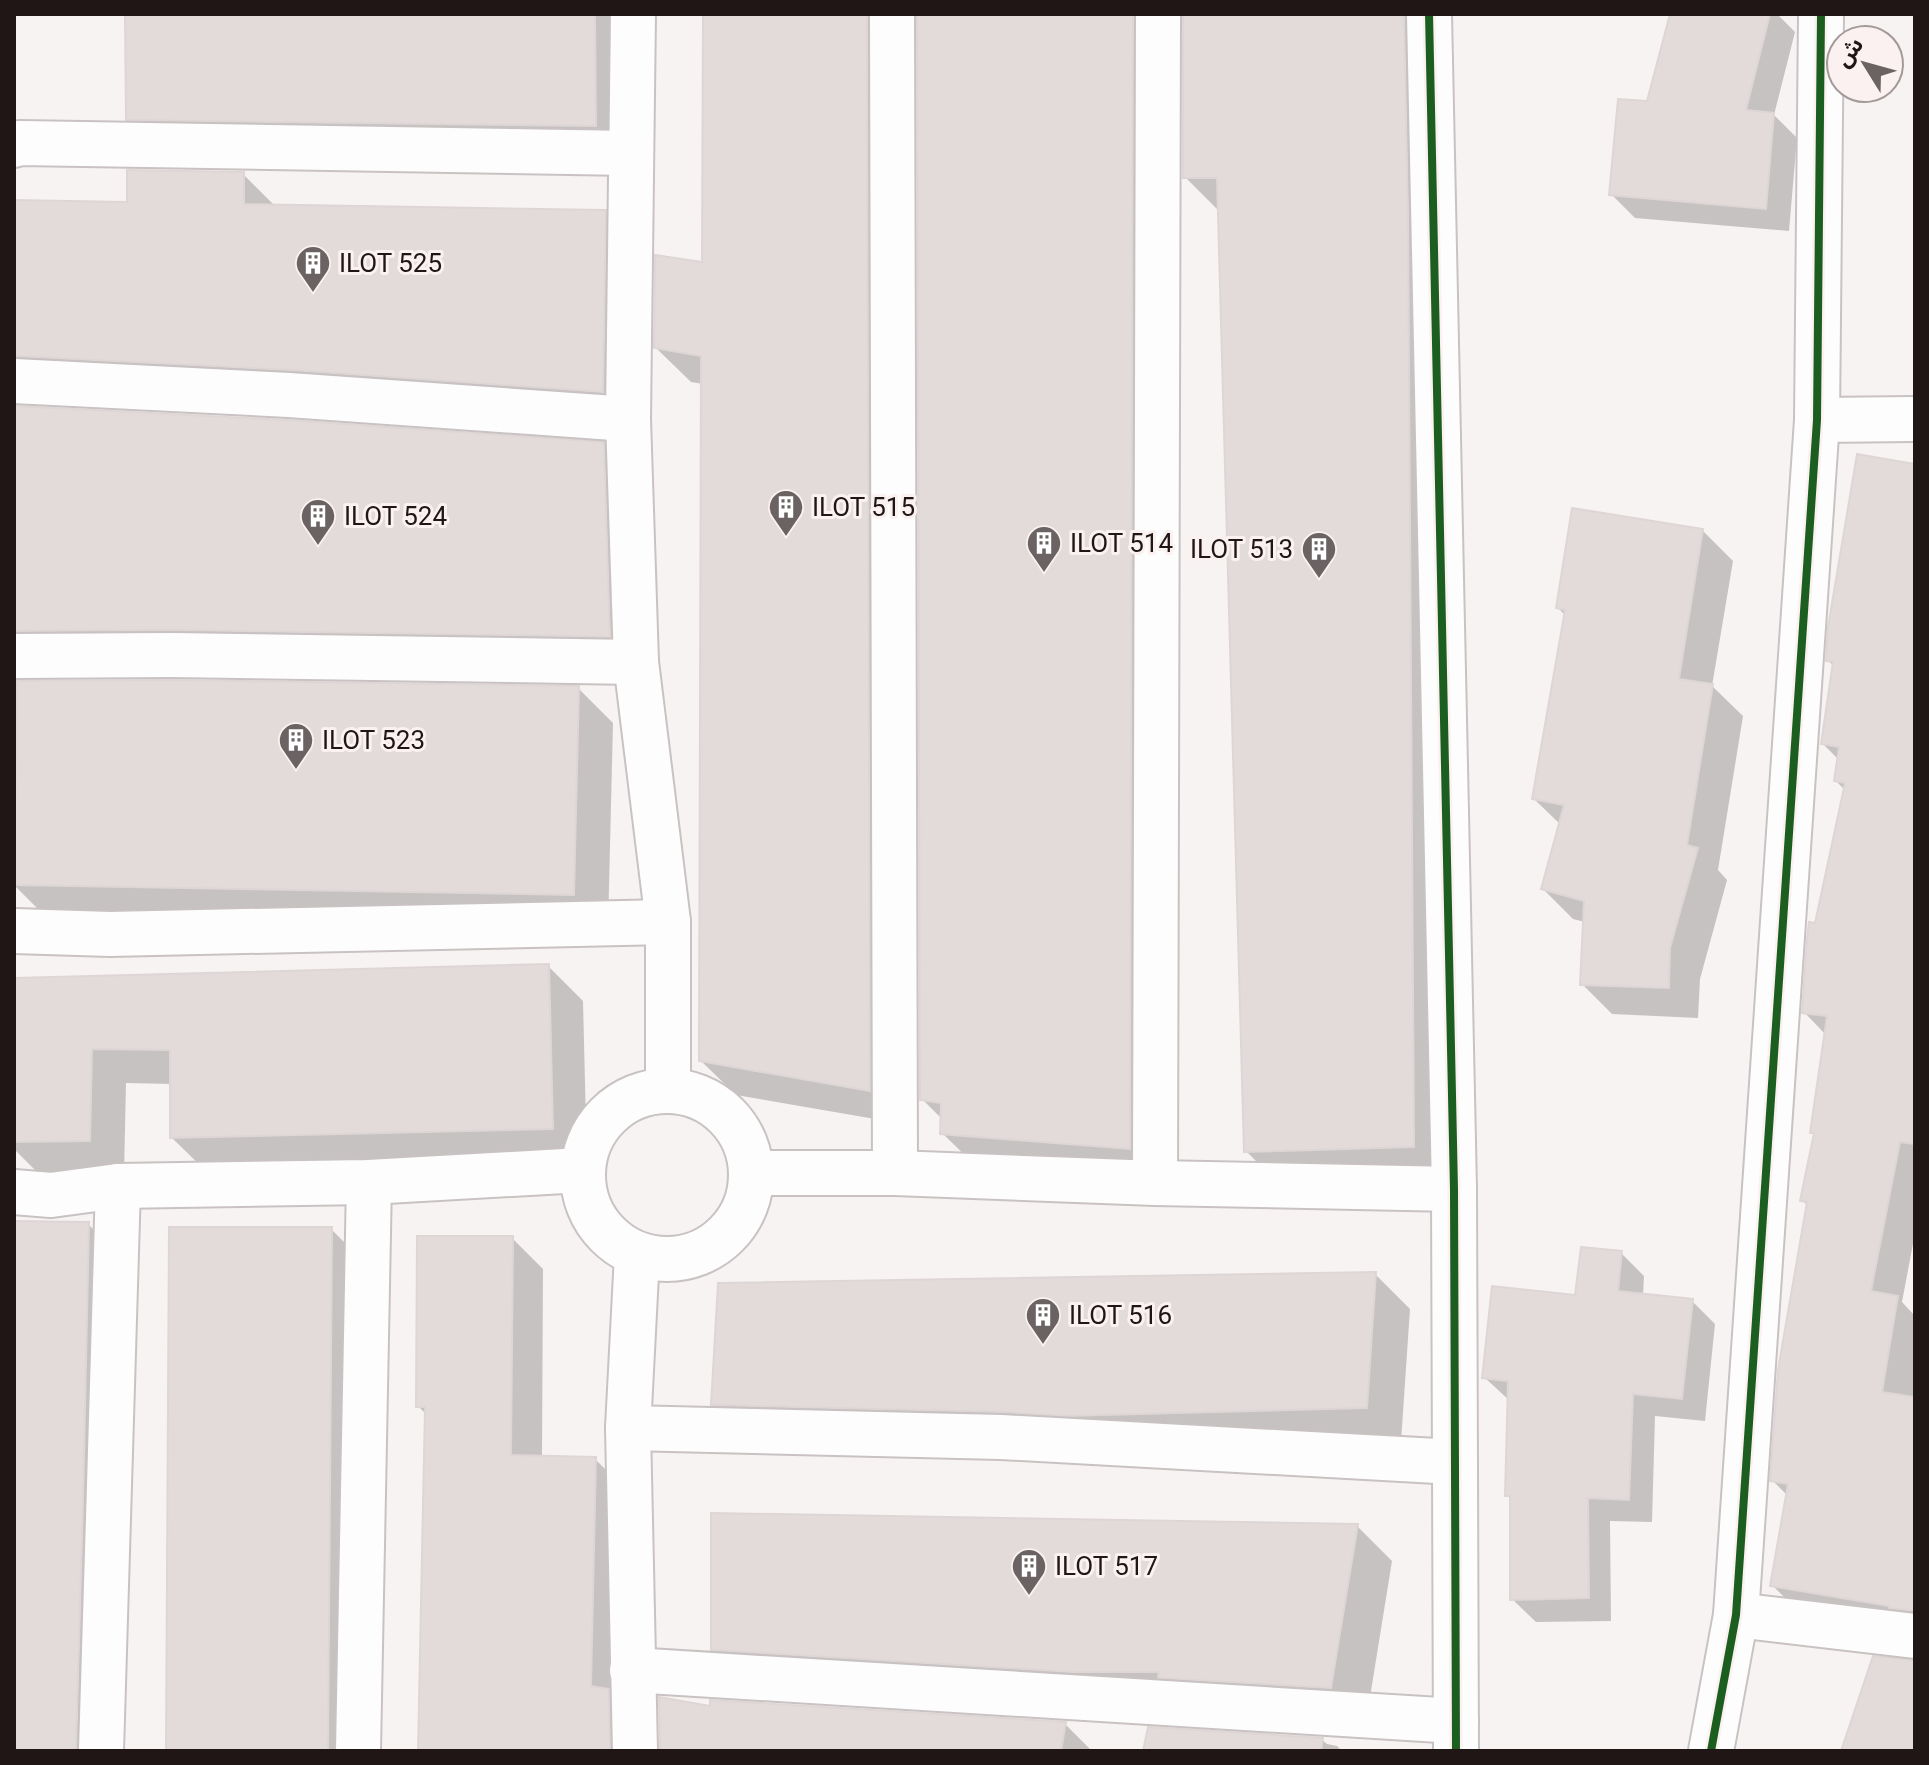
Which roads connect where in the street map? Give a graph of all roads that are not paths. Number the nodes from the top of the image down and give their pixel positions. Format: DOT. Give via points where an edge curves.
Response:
graph roads {
  1 [pos="633,14"];
  2 [pos="892,14"];
  3 [pos="1158,14"];
  4 [pos="1429,14"];
  5 [pos="1821,14"];
  6 [pos="14,145"];
  7 [pos="630,153"];
  8 [pos="14,381"];
  9 [pos="628,419"];
  10 [pos="1915,419"];
  11 [pos="1817,420"];
  12 [pos="14,656"];
  13 [pos="636,662"];
  14 [pos="668,922"];
  15 [pos="14,931"];
  16 [pos="668,1090"];
  17 [pos="582,1170"];
  18 [pos="752,1173"];
  19 [pos="895,1173"];
  20 [pos="369,1182"];
  21 [pos="1155,1183"];
  22 [pos="118,1186"];
  23 [pos="1454,1189"];
  24 [pos="14,1192"];
  25 [pos="637,1255"];
  26 [pos="628,1428"];
  27 [pos="1455,1462"];
  28 [pos="1736,1615"];
  29 [pos="1915,1636"];
  30 [pos="632,1670"];
  31 [pos="1456,1736"];
  32 [pos="101,1751"];
  33 [pos="358,1751"];
  34 [pos="635,1751"];
  35 [pos="1711,1751"];
  1 -- 7 [label="street"];
  2 -- 19 [label="street"];
  3 -- 21 [label="street"];
  4 -- 23 [label="street"];
  5 -- 11 [label="street"];
  6 -- 7 [label="street"];
  7 -- 9 [label="street"];
  8 -- 9 [label="street"];
  9 -- 13 [label="street"];
  10 -- 11 [label="street"];
  11 -- 28 [label="street"];
  12 -- 13 [label="street"];
  13 -- 14 [label="street"];
  14 -- 15 [label="street" via="110,934"];
  14 -- 16 [label="street"];
  16 -- 17 [label="street" via="642,1093 619,1104 587,1145"];
  16 -- 18 [label="street" via="717,1105 736,1124"];
  17 -- 20 [label="street"];
  17 -- 25 [label="street" via="584,1197 595,1221 614,1242"];
  18 -- 19 [label="street"];
  18 -- 25 [label="street" via="748,1200 716,1244 691,1256 664,1260"];
  19 -- 21 [label="street"];
  20 -- 22 [label="street"];
  20 -- 33 [label="street"];
  21 -- 23 [label="street"];
  22 -- 24 [label="street" via="51,1195"];
  22 -- 32 [label="street"];
  23 -- 27 [label="street"];
  25 -- 26 [label="street"];
  26 -- 27 [label="street" via="1001,1437"];
  26 -- 30 [label="street"];
  27 -- 31 [label="street"];
  28 -- 29 [label="street"];
  28 -- 35 [label="street"];
  30 -- 31 [label="street"];
  30 -- 34 [label="street"];
}
